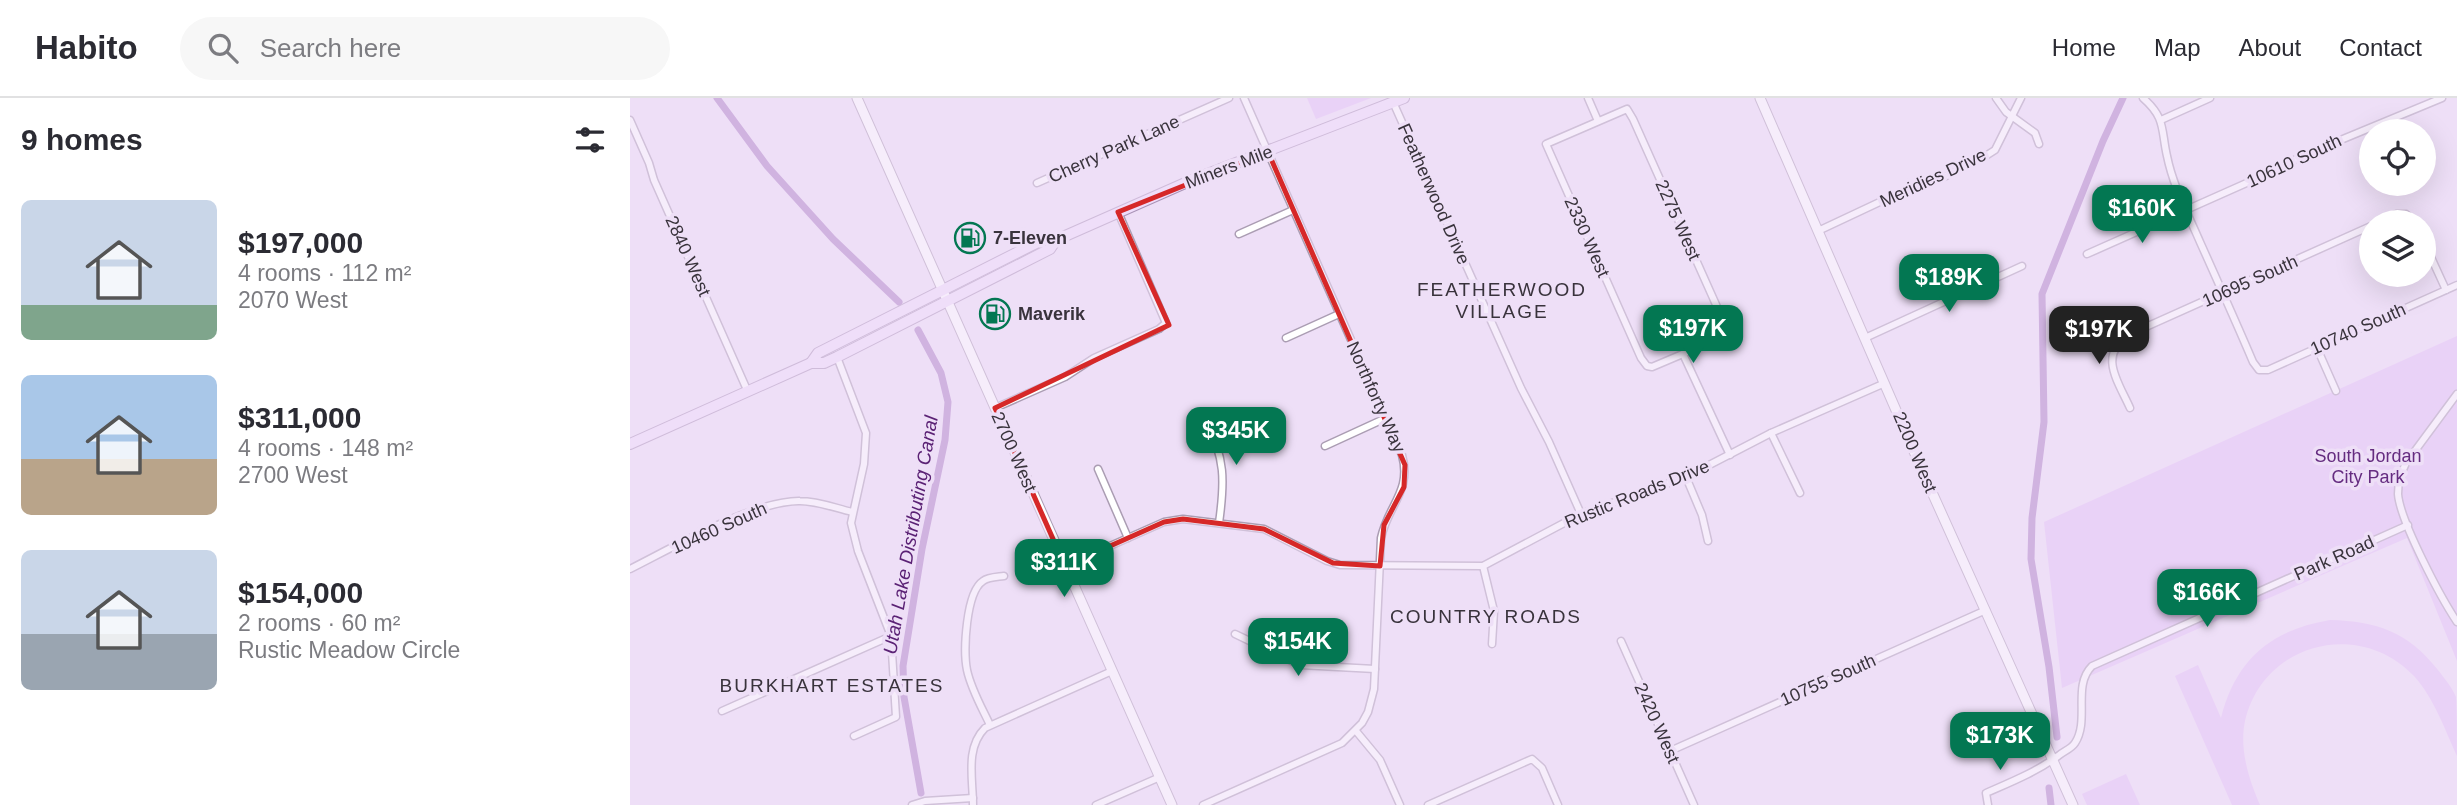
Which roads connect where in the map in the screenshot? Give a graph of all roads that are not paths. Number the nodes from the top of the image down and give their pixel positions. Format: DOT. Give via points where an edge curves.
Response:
graph roads {
  1 [pos="857,98"];
  2 [pos="1229,98"];
  3 [pos="1244,98"];
  4 [pos="1588,98"];
  5 [pos="1760,98"];
  6 [pos="1996,98"];
  7 [pos="2021,98"];
  8 [pos="2143,98"];
  9 [pos="2210,98"];
  10 [pos="2442,98"];
  11 [pos="1399,100"];
  12 [pos="2013,118"];
  13 [pos="630,120"];
  14 [pos="2161,120"];
  15 [pos="1598,121"];
  16 [pos="2039,144"];
  17 [pos="1268,152"];
  18 [pos="1037,183"];
  19 [pos="1293,210"];
  20 [pos="2186,210"];
  21 [pos="1118,212"];
  22 [pos="1818,231"];
  23 [pos="2359,231"];
  24 [pos="1239,234"];
  25 [pos="1056,240"];
  26 [pos="2087,254"];
  27 [pos="2022,266"];
  28 [pos="2436,268"];
  29 [pos="2457,285"];
  30 [pos="942,290"];
  31 [pos="2446,290"];
  32 [pos="2223,293"];
  33 [pos="946,302"];
  34 [pos="1339,314"];
  35 [pos="1286,338"];
  36 [pos="1865,338"];
  37 [pos="2317,348"];
  38 [pos="1683,354"];
  39 [pos="837,357"];
  40 [pos="811,363"];
  41 [pos="1885,383"];
  42 [pos="748,391"];
  43 [pos="2336,391"];
  44 [pos="2457,394"];
  45 [pos="995,408"];
  46 [pos="2130,408"];
  47 [pos="1386,418"];
  48 [pos="1206,419"];
  49 [pos="1771,433"];
  50 [pos="630,444"];
  51 [pos="1325,446"];
  52 [pos="1730,454"];
  53 [pos="1098,470"];
  54 [pos="1686,477"];
  55 [pos="1800,493"];
  56 [pos="852,512"];
  57 [pos="1581,514"];
  58 [pos="1219,523"];
  59 [pos="2408,525"];
  60 [pos="1128,538"];
  61 [pos="1709,541"];
  62 [pos="1065,566"];
  63 [pos="1380,566"];
  64 [pos="1483,566"];
  65 [pos="630,569"];
  66 [pos="1004,576"];
  67 [pos="1986,610"];
  68 [pos="2457,622"];
  69 [pos="1235,634"];
  70 [pos="891,636"];
  71 [pos="1621,641"];
  72 [pos="1492,644"];
  73 [pos="1375,669"];
  74 [pos="1112,671"];
  75 [pos="722,711"];
  76 [pos="990,725"];
  77 [pos="1356,732"];
  78 [pos="853,736"];
  79 [pos="1670,751"];
  80 [pos="2053,760"];
  81 [pos="1160,777"];
  82 [pos="973,802"];
  83 [pos="912,805"];
  84 [pos="1096,805"];
  85 [pos="1172,805"];
  86 [pos="1203,805"];
  87 [pos="1400,805"];
  88 [pos="1428,805"];
  89 [pos="1558,805"];
  90 [pos="1693,805"];
  91 [pos="1988,805"];
  92 [pos="2073,805"];
  1 -- 30 [label="main road, 2700 West"];
  2 -- 18 [label="street, Cherry Park Lane"];
  3 -- 17 [label="street, Northforty Way"];
  4 -- 15 [label="street"];
  5 -- 22 [label="main road, 2200 West"];
  6 -- 12 [label="street"];
  7 -- 12 [label="street, Meridies Drive"];
  8 -- 14 [label="street"];
  9 -- 14 [label="street"];
  10 -- 20 [label="street, 10610 South"];
  11 -- 17 [label="main road, Miners Mile"];
  11 -- 57 [label="street, Featherwood Drive" via="1521,388"];
  12 -- 16 [label="street" via="2035,133"];
  12 -- 22 [label="street, Meridies Drive" via="1995,150 1984,157"];
  13 -- 42 [label="street, 2840 West"];
  14 -- 20 [label="street" via="2167,157"];
  15 -- 38 [label="street, 2275 West" via="1627,110 1633,119 1724,322 1726,332 1718,339"];
  15 -- 38 [label="street, 2330 West" via="1546,144 1641,358 1647,366 1656,366"];
  17 -- 19 [label="street, Northforty Way"];
  17 -- 21 [label="main road, Miners Mile"];
  19 -- 24 [label="street"];
  19 -- 34 [label="street, Northforty Way"];
  20 -- 26 [label="street, 10610 South"];
  20 -- 32 [label="street"];
  21 -- 25 [label="main road, Miners Mile"];
  21 -- 45 [label="street" via="1166,323"];
  22 -- 36 [label="main road, 2200 West"];
  23 -- 32 [label="street, 10695 South"];
  25 -- 30 [label="main road" via="1042,240"];
  25 -- 33 [label="main road" via="1050,249"];
  27 -- 36 [label="street"];
  28 -- 31 [label="street"];
  29 -- 31 [label="street, 10740 South"];
  30 -- 33 [label="main road, 2700 West"];
  30 -- 40 [label="main road" via="818,353"];
  31 -- 37 [label="street, 10740 South"];
  32 -- 37 [label="street, 10740 South" via="2259,370"];
  32 -- 46 [label="street, 10695 South" via="2118,342 2112,351 2113,368"];
  33 -- 39 [label="main road"];
  33 -- 45 [label="main road, 2700 West"];
  34 -- 35 [label="street"];
  34 -- 47 [label="street, Northforty Way"];
  36 -- 41 [label="main road, 2200 West"];
  37 -- 43 [label="street"];
  38 -- 52 [label="street"];
  39 -- 40 [label="main road"];
  39 -- 56 [label="street" via="866,433"];
  40 -- 42 [label="main road"];
  41 -- 49 [label="street, Rustic Roads Drive"];
  41 -- 67 [label="main road, 2200 West"];
  42 -- 50 [label="main road"];
  44 -- 59 [label="street" via="2400,475 2400,503"];
  45 -- 62 [label="main road, 2700 West"];
  47 -- 51 [label="street"];
  47 -- 63 [label="street, Northforty Way" via="1402,454 1405,476 1384,525"];
  48 -- 58 [label="street" via="1221,457"];
  49 -- 52 [label="street, Rustic Roads Drive"];
  49 -- 55 [label="street"];
  52 -- 54 [label="street, Rustic Roads Drive"];
  53 -- 60 [label="street"];
  54 -- 57 [label="street, Rustic Roads Drive"];
  54 -- 61 [label="street"];
  56 -- 65 [label="street, 10460 South" via="819,503 779,503 741,516"];
  56 -- 70 [label="street" via="855,541"];
  57 -- 64 [label="street, Rustic Roads Drive"];
  58 -- 60 [label="street, Rustic Roads Drive" via="1170,520"];
  58 -- 63 [label="street, Rustic Roads Drive" via="1264,529 1340,565"];
  59 -- 68 [label="street"];
  59 -- 80 [label="street, Park Road" via="2092,666 2085,672 2077,741"];
  60 -- 62 [label="street, Rustic Roads Drive"];
  62 -- 74 [label="main road, 2700 West"];
  63 -- 64 [label="street, Rustic Roads Drive"];
  63 -- 73 [label="street, Northforty Way"];
  64 -- 72 [label="street" via="1494,611"];
  66 -- 76 [label="street" via="985,579 975,590 965,643 970,679"];
  67 -- 79 [label="street, 10755 South"];
  67 -- 80 [label="main road, 2200 West"];
  69 -- 73 [label="street" via="1300,664"];
  70 -- 75 [label="street"];
  70 -- 78 [label="street" via="896,717"];
  71 -- 79 [label="street, 2420 West"];
  73 -- 77 [label="street, Northforty Way" via="1372,701"];
  74 -- 76 [label="street"];
  74 -- 81 [label="main road, 2700 West"];
  76 -- 82 [label="street" via="973,749"];
  77 -- 86 [label="street" via="1335,746"];
  77 -- 87 [label="street" via="1380,760"];
  79 -- 90 [label="street, 2420 West"];
  80 -- 91 [label="street, Park Road" via="1986,793"];
  80 -- 92 [label="main road, 2200 West"];
  81 -- 84 [label="street"];
  81 -- 85 [label="main road, 2700 West"];
  82 -- 83 [label="street"];
  88 -- 89 [label="street" via="1532,758 1542,768"];
}
